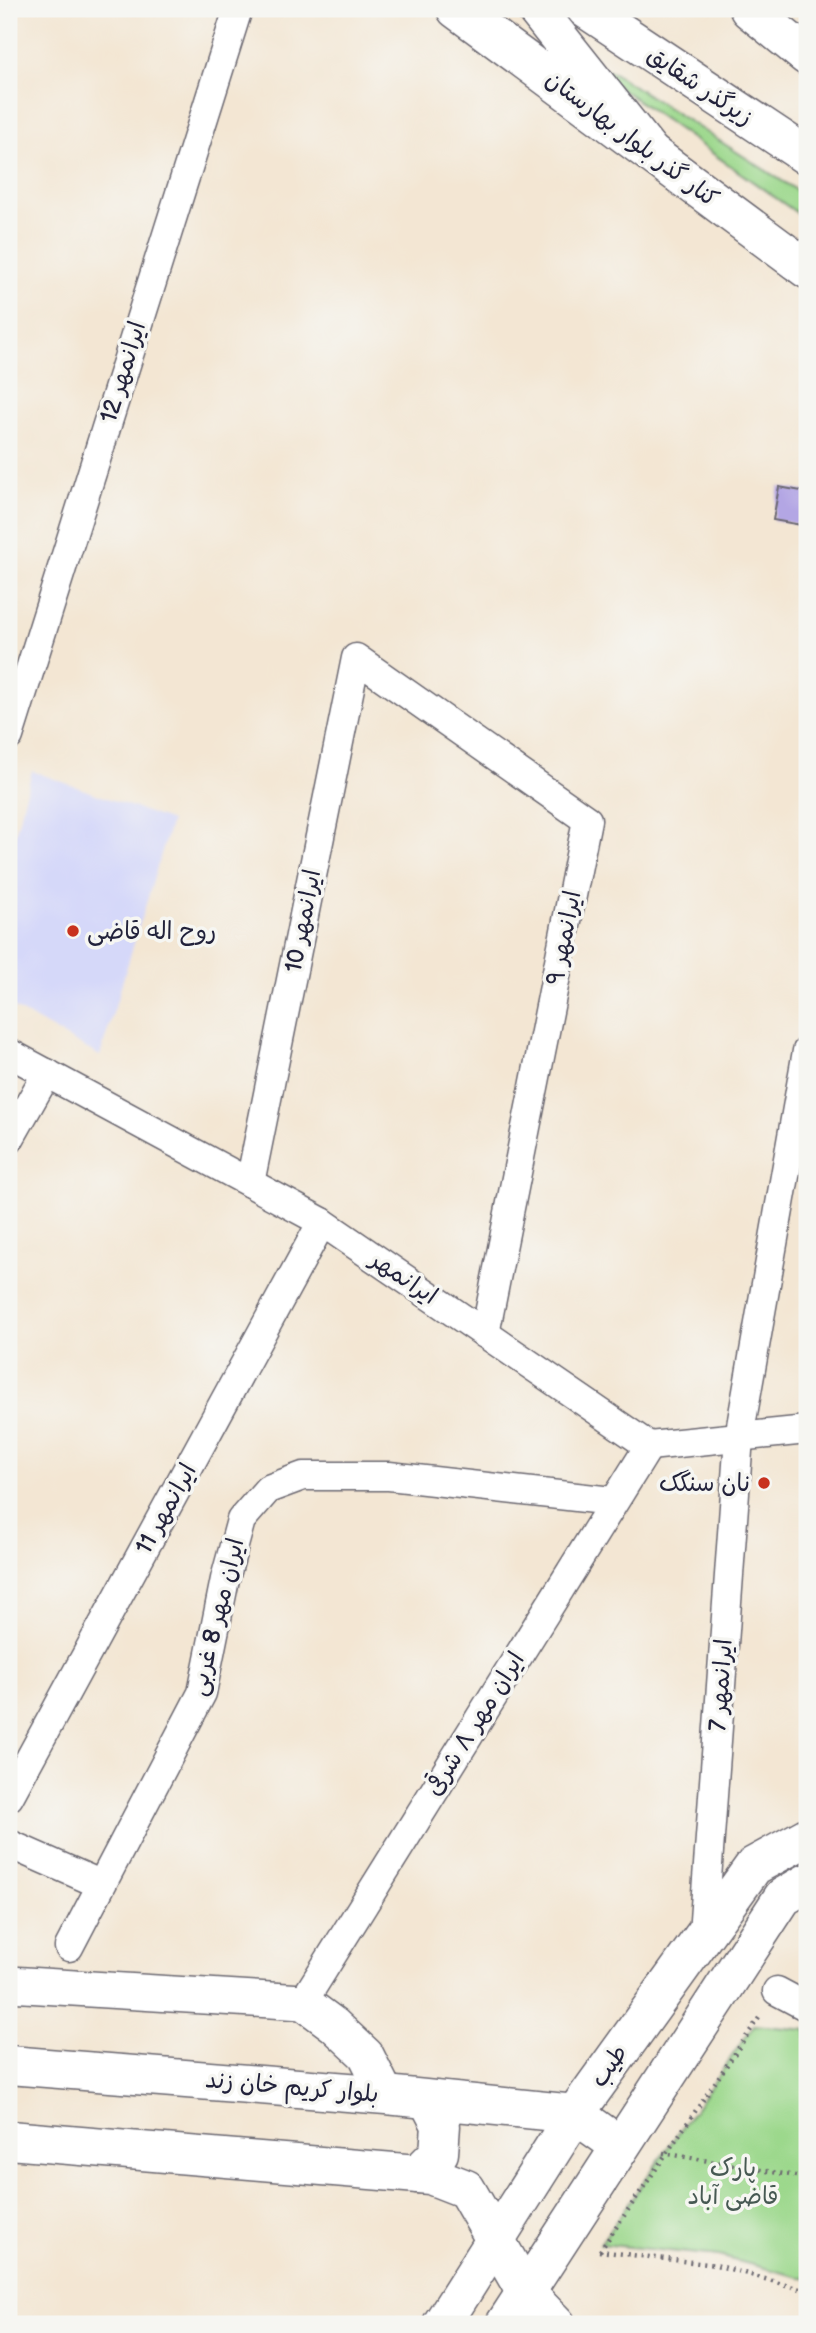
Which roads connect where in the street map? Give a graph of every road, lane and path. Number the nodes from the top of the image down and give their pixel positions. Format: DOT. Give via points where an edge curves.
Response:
graph roads {
  1 [pos="238,9"];
  2 [pos="456,9"];
  3 [pos="536,9"];
  4 [pos="749,9"];
  5 [pos="590,12"];
  6 [pos="807,55"];
  7 [pos="649,151"];
  8 [pos="807,156"];
  9 [pos="807,270"];
  10 [pos="356,658"];
  11 [pos="9,736"];
  12 [pos="807,1051"];
  13 [pos="9,1053"];
  14 [pos="47,1073"];
  15 [pos="9,1140"];
  16 [pos="250,1183"];
  17 [pos="322,1222"];
  18 [pos="485,1334"];
  19 [pos="807,1430"];
  20 [pos="739,1437"];
  21 [pos="649,1446"];
  22 [pos="612,1501"];
  23 [pos="9,1797"];
  24 [pos="807,1837"];
  25 [pos="9,1844"];
  26 [pos="807,1883"];
  27 [pos="100,1884"];
  28 [pos="703,1934"];
  29 [pos="69,1947"];
  30 [pos="9,1984"];
  31 [pos="777,1991"];
  32 [pos="303,2002"];
  33 [pos="807,2007"];
  34 [pos="9,2065"];
  35 [pos="386,2095"];
  36 [pos="429,2100"];
  37 [pos="575,2114"];
  38 [pos="9,2140"];
  39 [pos="620,2146"];
  40 [pos="665,2153"];
  41 [pos="418,2174"];
  42 [pos="807,2178"];
  43 [pos="496,2238"];
  44 [pos="555,2246"];
  45 [pos="600,2251"];
  46 [pos="807,2291"];
  47 [pos="526,2293"];
  48 [pos="442,2324"];
  49 [pos="505,2324"];
  50 [pos="556,2324"];
  1 -- 11 [label="street, ایرانمهر 12"];
  2 -- 7 [label="main road, کنار گذر بلوار بهارستان"];
  3 -- 7 [label="main road"];
  4 -- 6 [label="main road"];
  5 -- 8 [label="main road, زیرگذر شقایق"];
  7 -- 9 [label="main road, کنار گذر بلوار بهارستان"];
  10 -- 16 [label="street, ایرانمهر 10"];
  10 -- 18 [label="street, ایرانمهر ۹" via="587,820"];
  12 -- 20 [label="street, ایرانمهر 7"];
  13 -- 14 [label="street, ایرانمهر"];
  14 -- 15 [label="street"];
  14 -- 16 [label="street, ایرانمهر"];
  16 -- 17 [label="street, ایرانمهر"];
  17 -- 18 [label="street, ایرانمهر"];
  17 -- 23 [label="street, ایرانمهر 11"];
  18 -- 21 [label="street, ایرانمهر"];
  19 -- 20 [label="street"];
  20 -- 21 [label="street"];
  20 -- 28 [label="street, ایرانمهر 7"];
  21 -- 22 [label="street, ایران مهر ٨ شرقی"];
  22 -- 27 [label="street, ایران مهر 8 غربی" via="388,1476 303,1476 268,1489 241,1520 202,1693"];
  22 -- 32 [label="street, ایران مهر ٨ شرقی"];
  24 -- 28 [label="main road, طیب" via="754,1866"];
  25 -- 27 [label="street"];
  26 -- 39 [label="main road" via="783,1897"];
  27 -- 29 [label="street, ایران مهر 8 غربی"];
  28 -- 37 [label="main road, طیب"];
  30 -- 32 [label="street"];
  31 -- 33 [label="street"];
  31 -- 40 [label="path"];
  32 -- 35 [label="street" via="366,2055"];
  34 -- 35 [label="main road, بلوار کریم خان زند"];
  35 -- 36 [label="main road, بلوار کریم خان زند"];
  36 -- 37 [label="main road, بلوار کریم خان زند"];
  36 -- 41 [label="main road" via="441,2125 439,2153"];
  37 -- 39 [label="main road"];
  37 -- 43 [label="main road, طیب"];
  38 -- 41 [label="main road"];
  39 -- 40 [label="path"];
  39 -- 44 [label="main road"];
  40 -- 42 [label="path"];
  40 -- 45 [label="path"];
  41 -- 43 [label="main road" via="466,2189"];
  43 -- 47 [label="main road"];
  43 -- 48 [label="main road, طیب"];
  44 -- 45 [label="path"];
  44 -- 47 [label="main road"];
  45 -- 46 [label="path" via="716,2265"];
  47 -- 49 [label="main road"];
  47 -- 50 [label="main road"];
}
